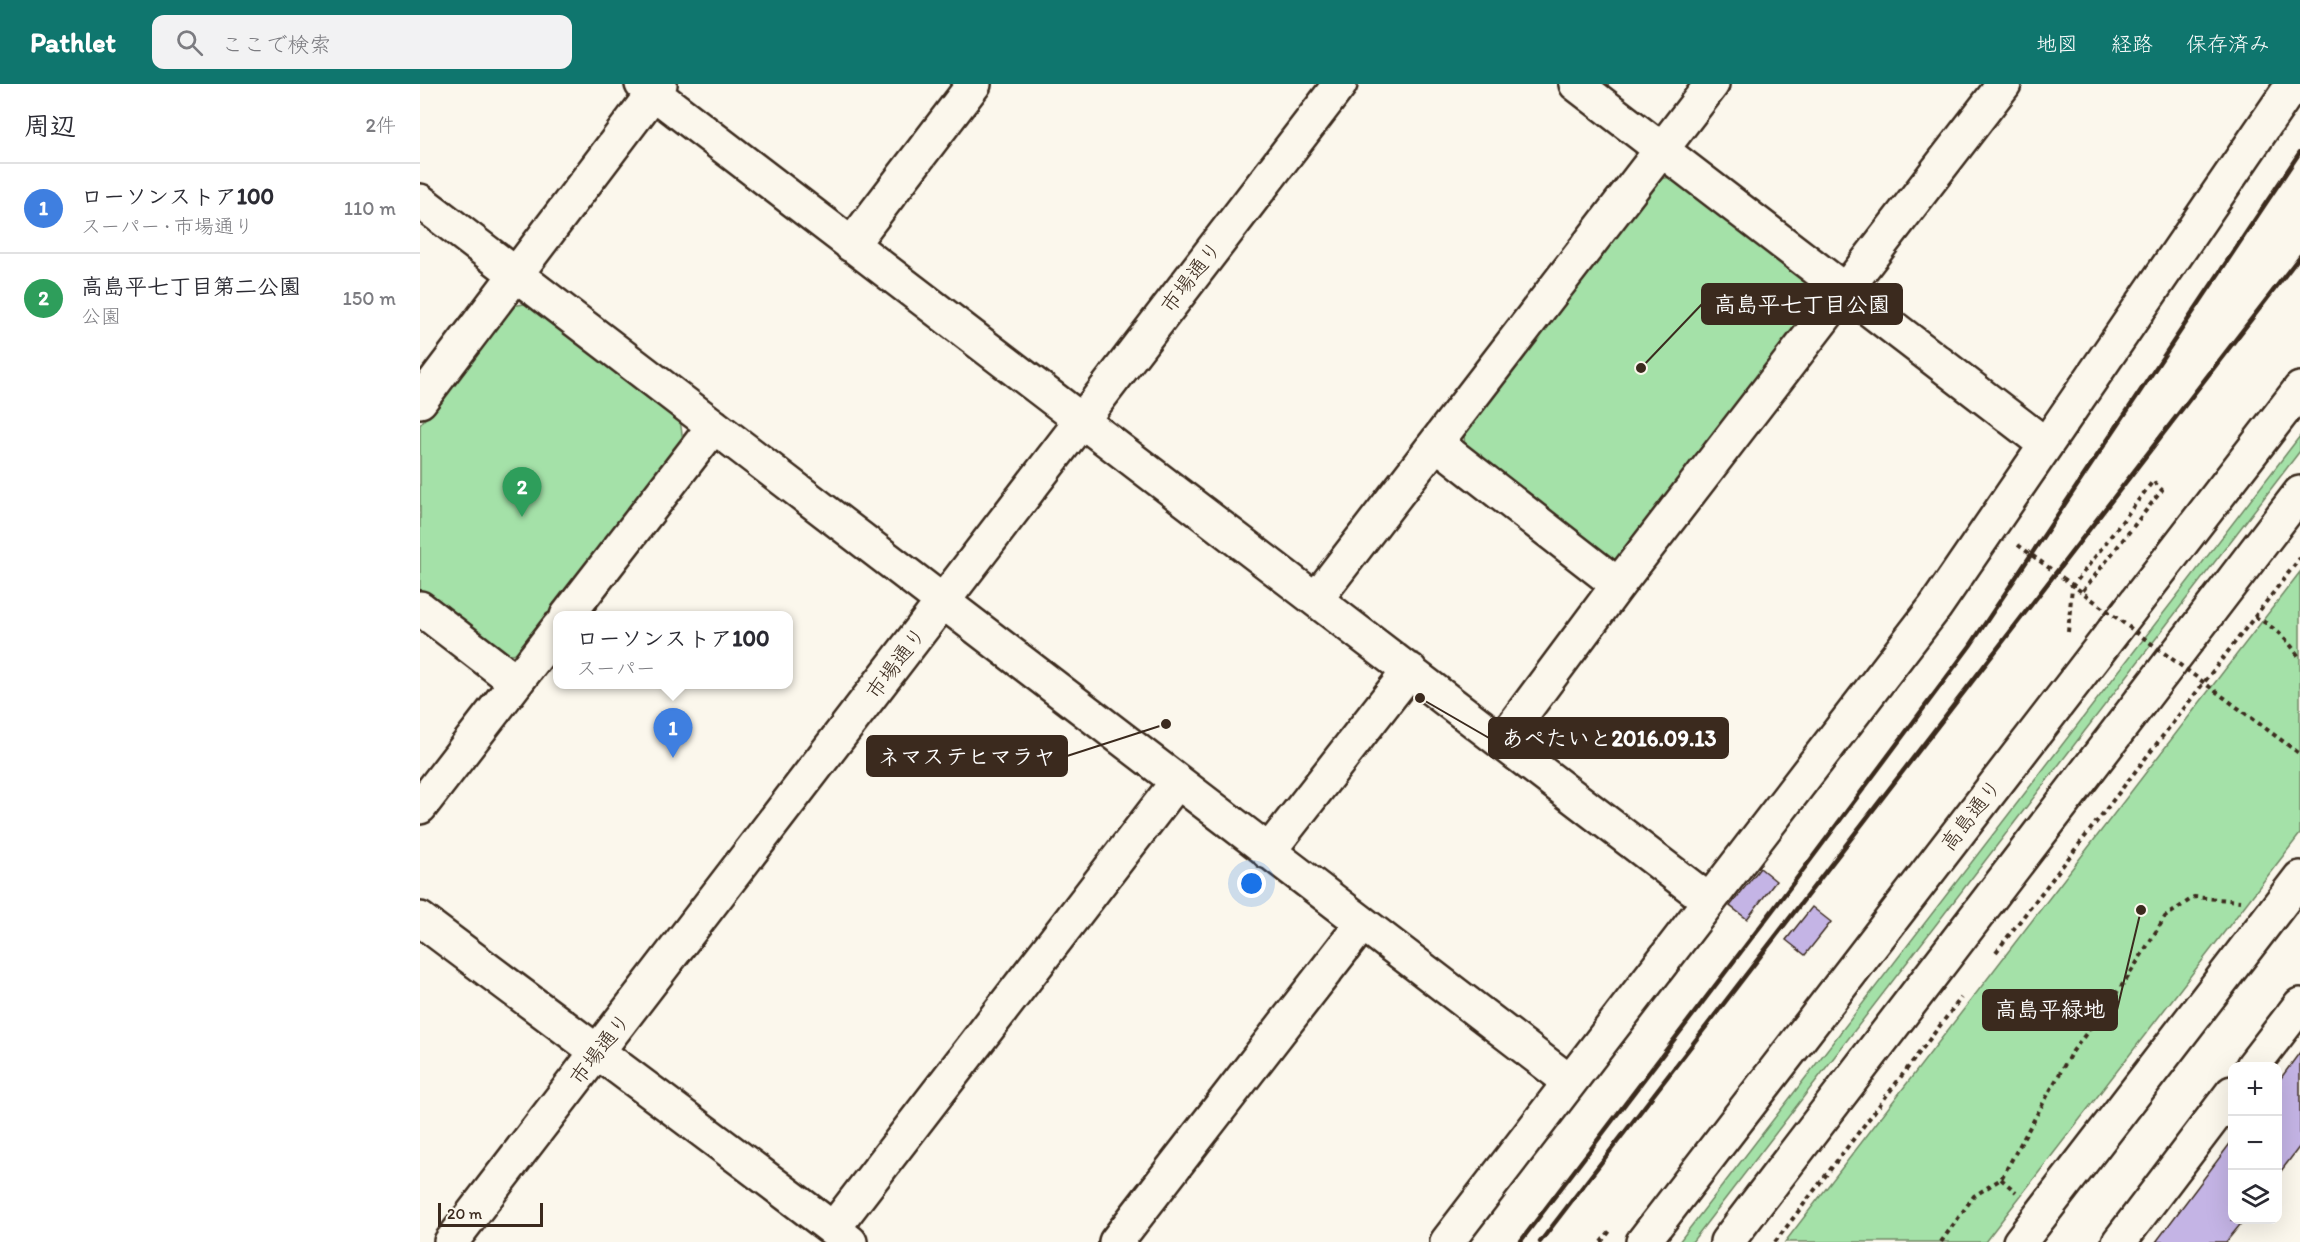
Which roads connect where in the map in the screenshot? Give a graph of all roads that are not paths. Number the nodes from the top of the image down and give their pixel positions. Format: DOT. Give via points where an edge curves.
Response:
graph roads {
  1 [pos="974,84"];
  2 [pos="1340,84"];
  3 [pos="1576,84"];
  4 [pos="1712,84"];
  5 [pos="2004,84"];
  6 [pos="2293,84"];
  7 [pos="652,87"];
  8 [pos="1661,150"];
  9 [pos="420,201"];
  10 [pos="851,245"];
  11 [pos="518,275"];
  12 [pos="1846,291"];
  13 [pos="2300,389"];
  14 [pos="420,401"];
  15 [pos="1081,420"];
  16 [pos="714,426"];
  17 [pos="1437,444"];
  18 [pos="2046,445"];
  19 [pos="2300,493"];
  20 [pos="1618,585"];
  21 [pos="1316,599"];
  22 [pos="943,601"];
  23 [pos="420,608"];
  24 [pos="570,611"];
  25 [pos="553,634"];
  26 [pos="1410,670"];
  27 [pos="516,682"];
  28 [pos="1502,741"];
  29 [pos="1177,782"];
  30 [pos="420,807"];
  31 [pos="1268,852"];
  32 [pos="2300,879"];
  33 [pos="1708,900"];
  34 [pos="420,919"];
  35 [pos="1362,924"];
  36 [pos="2300,1005"];
  37 [pos="598,1052"];
  38 [pos="2256,1062"];
  39 [pos="1570,1082"];
  40 [pos="2228,1099"];
  41 [pos="842,1236"];
  42 [pos="451,1242"];
  43 [pos="1116,1242"];
  44 [pos="1447,1242"];
  45 [pos="1643,1242"];
  46 [pos="1727,1242"];
  47 [pos="2020,1242"];
  48 [pos="2119,1242"];
  1 -- 10 [label="street"];
  2 -- 15 [label="street, 市場通り"];
  3 -- 8 [label="street"];
  4 -- 8 [label="street"];
  5 -- 12 [label="street"];
  6 -- 18 [label="street"];
  7 -- 10 [label="street"];
  7 -- 11 [label="street"];
  8 -- 12 [label="street"];
  8 -- 17 [label="street"];
  9 -- 11 [label="street"];
  10 -- 15 [label="street"];
  11 -- 14 [label="street"];
  11 -- 16 [label="street"];
  12 -- 18 [label="street"];
  12 -- 20 [label="street"];
  13 -- 45 [label="street, 高島通り"];
  15 -- 21 [label="street"];
  15 -- 22 [label="street, 市場通り"];
  16 -- 22 [label="street"];
  16 -- 24 [label="street"];
  17 -- 20 [label="street"];
  17 -- 21 [label="street"];
  18 -- 33 [label="street" via="1935,607"];
  19 -- 46 [label="street"];
  20 -- 28 [label="street"];
  21 -- 26 [label="street"];
  22 -- 29 [label="street"];
  22 -- 37 [label="street, 市場通り"];
  23 -- 27 [label="street"];
  25 -- 27 [label="street"];
  26 -- 28 [label="street"];
  26 -- 31 [label="street"];
  27 -- 30 [label="street"];
  28 -- 33 [label="street"];
  29 -- 31 [label="street"];
  29 -- 41 [label="street"];
  31 -- 35 [label="street"];
  32 -- 47 [label="street"];
  33 -- 39 [label="street"];
  34 -- 37 [label="street"];
  35 -- 39 [label="street"];
  35 -- 43 [label="street"];
  36 -- 38 [label="street"];
  37 -- 41 [label="street"];
  37 -- 42 [label="street, 市場通り"];
  39 -- 44 [label="street"];
  40 -- 48 [label="street"];
}
